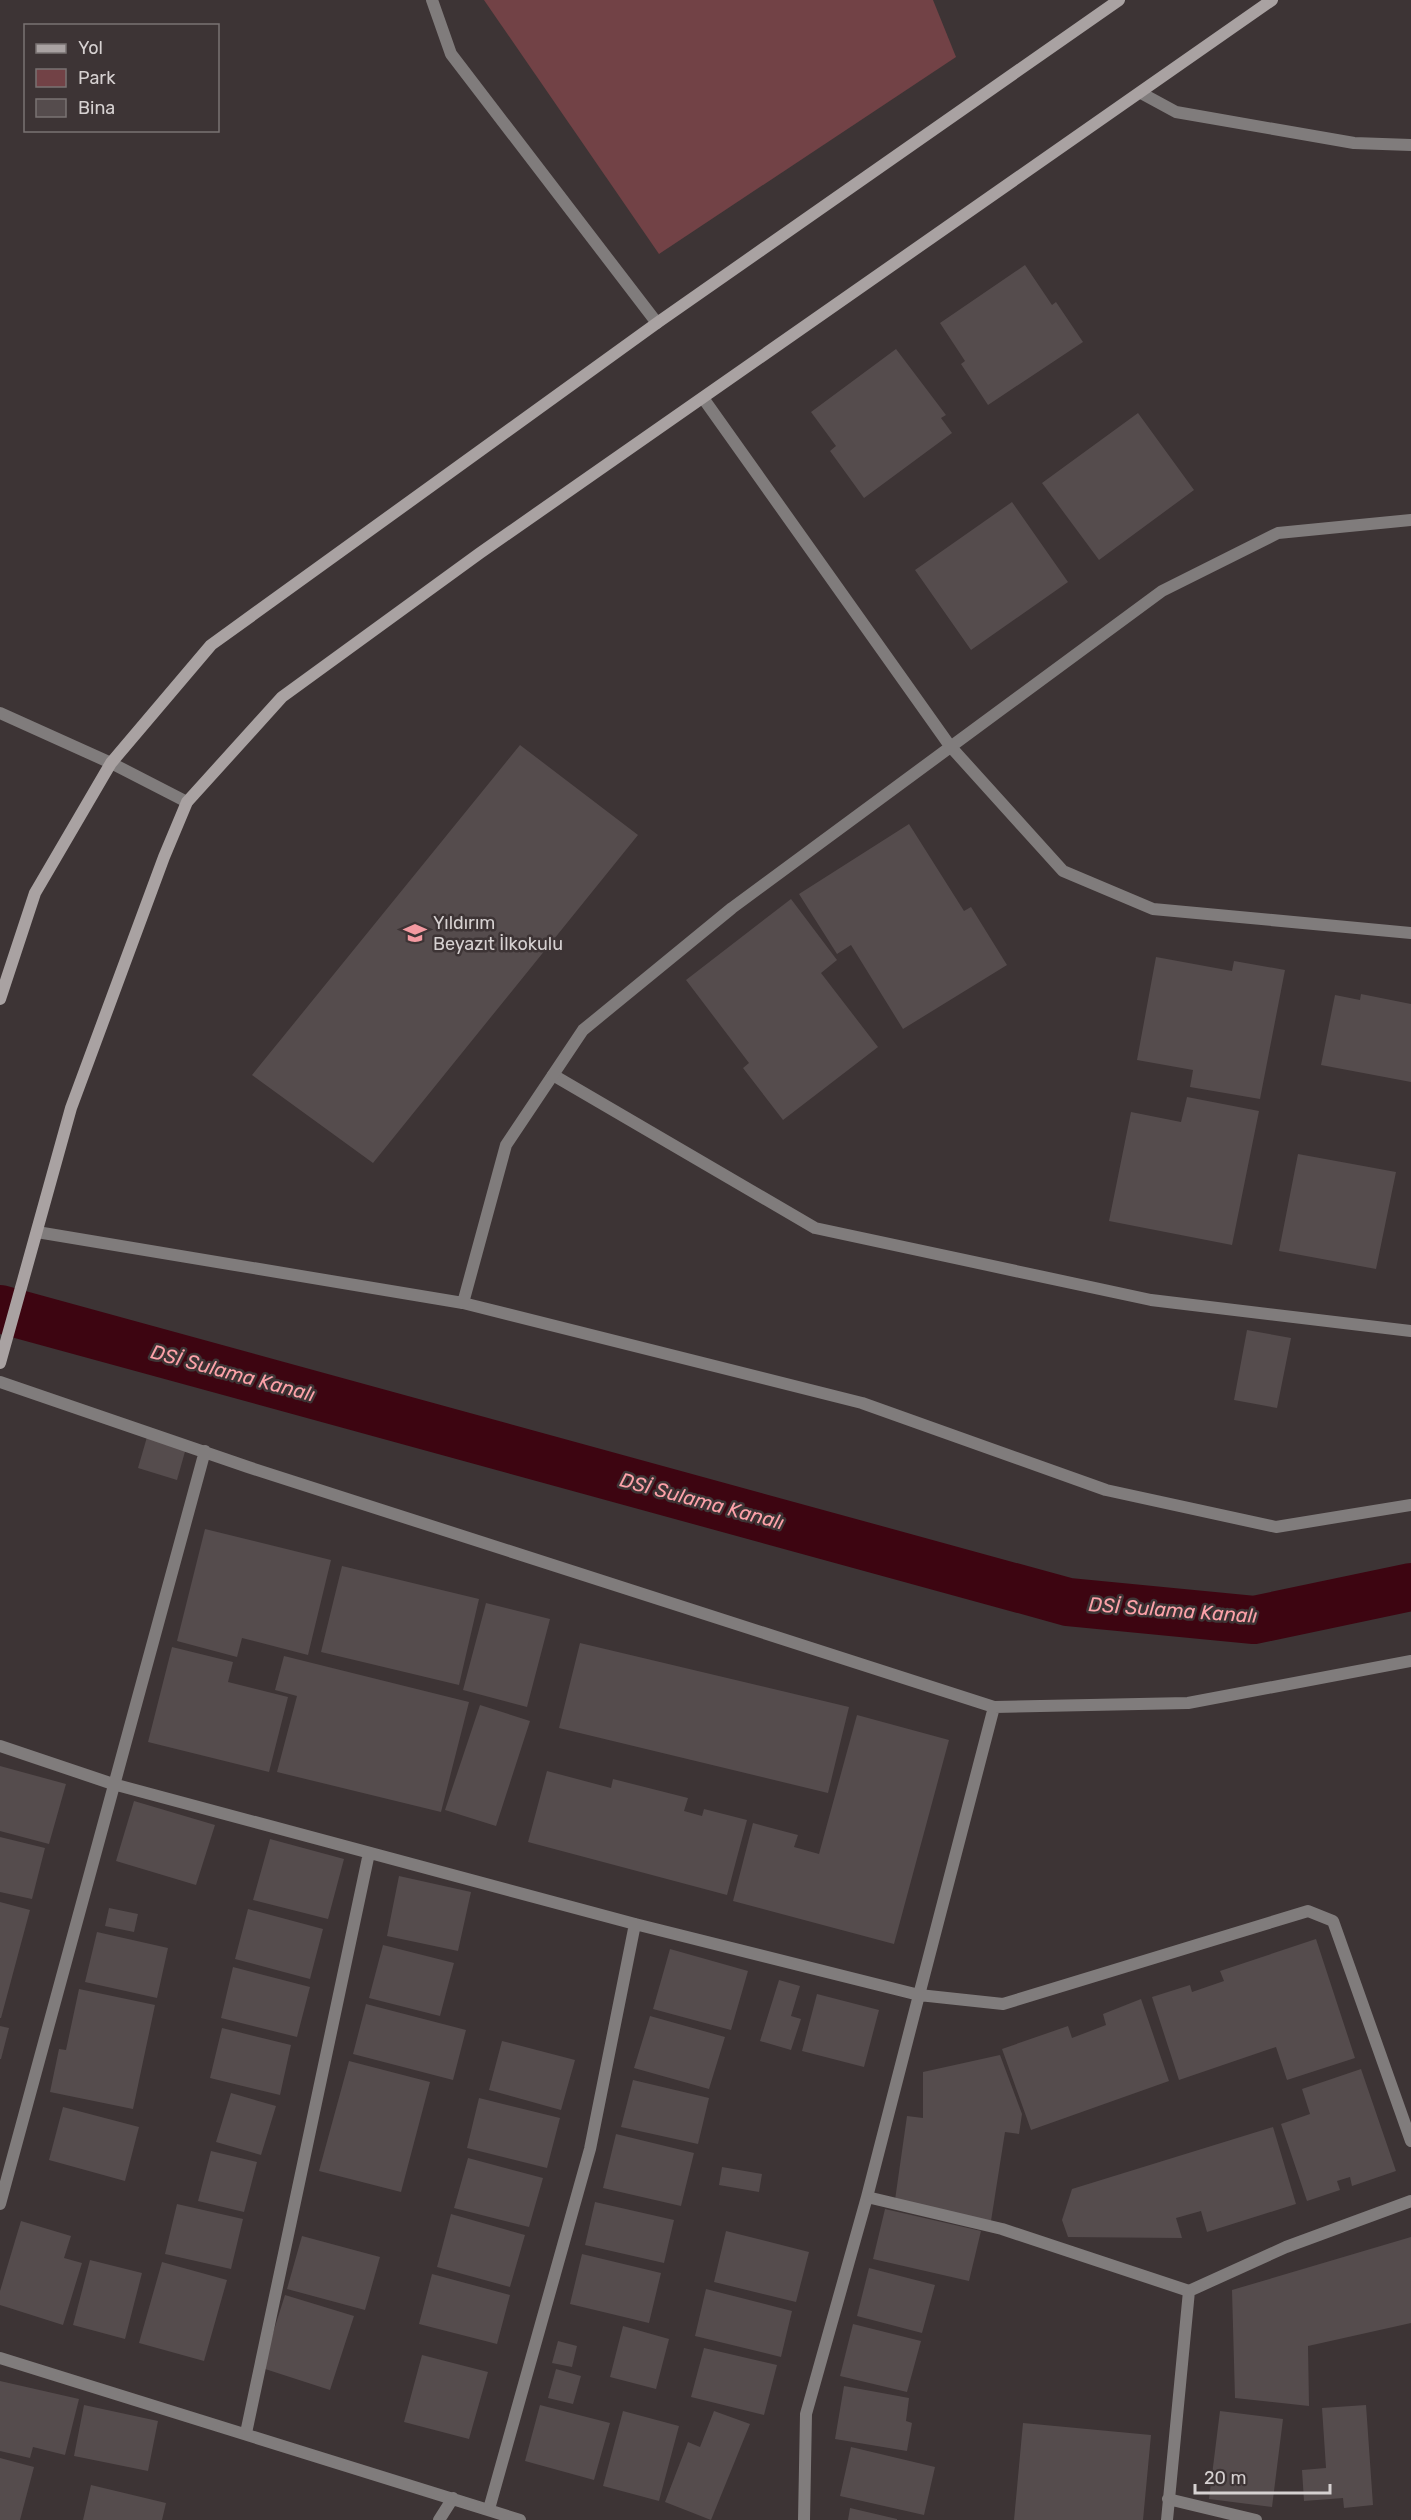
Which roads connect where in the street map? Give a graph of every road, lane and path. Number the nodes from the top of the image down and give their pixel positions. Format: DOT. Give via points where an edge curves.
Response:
graph roads {
  1 [pos="432,0"];
  2 [pos="1119,0"];
  3 [pos="1272,0"];
  4 [pos="1141,93"];
  5 [pos="1411,146"];
  6 [pos="657,323"];
  7 [pos="703,398"];
  8 [pos="1411,520"];
  9 [pos="0,713"];
  10 [pos="950,746"];
  11 [pos="111,763"];
  12 [pos="188,802"];
  13 [pos="1411,933"];
  14 [pos="0,999"];
  15 [pos="553,1075"];
  16 [pos="37,1232"];
  17 [pos="463,1303"];
  18 [pos="1411,1331"];
  19 [pos="0,1363"];
  20 [pos="0,1382"];
  21 [pos="205,1451"];
  22 [pos="1411,1505"];
  23 [pos="1411,1661"];
  24 [pos="994,1707"];
  25 [pos="0,1746"];
  26 [pos="113,1784"];
  27 [pos="369,1853"];
  28 [pos="635,1924"];
  29 [pos="919,1995"];
  30 [pos="1411,2141"];
  31 [pos="867,2197"];
  32 [pos="1411,2201"];
  33 [pos="0,2204"];
  34 [pos="1189,2291"];
  35 [pos="0,2358"];
  36 [pos="246,2433"];
  37 [pos="453,2498"];
  38 [pos="1168,2499"];
  39 [pos="489,2509"];
  40 [pos="439,2520"];
  41 [pos="520,2520"];
  42 [pos="804,2520"];
  43 [pos="1167,2520"];
  44 [pos="1256,2520"];
  1 -- 6 [label="street" via="451,54"];
  2 -- 6 [label="main road"];
  3 -- 4 [label="main road"];
  4 -- 5 [label="street" via="1176,112 1354,143"];
  4 -- 7 [label="main road"];
  6 -- 11 [label="main road" via="212,645"];
  7 -- 10 [label="street"];
  7 -- 12 [label="main road" via="282,697"];
  8 -- 10 [label="street" via="1278,533 1162,591"];
  9 -- 11 [label="street"];
  10 -- 13 [label="street" via="1063,872 1153,909"];
  10 -- 15 [label="street" via="732,908 583,1030"];
  11 -- 12 [label="street"];
  11 -- 14 [label="main road" via="35,893"];
  12 -- 16 [label="main road" via="71,1108"];
  15 -- 17 [label="street" via="506,1145"];
  15 -- 18 [label="street" via="815,1228 1151,1300"];
  16 -- 17 [label="street"];
  16 -- 19 [label="main road"];
  17 -- 22 [label="street" via="862,1403 1106,1490 1276,1527"];
  20 -- 21 [label="street"];
  21 -- 24 [label="street"];
  21 -- 26 [label="street"];
  23 -- 24 [label="street" via="1188,1703"];
  24 -- 29 [label="street"];
  25 -- 26 [label="street"];
  26 -- 27 [label="street"];
  26 -- 33 [label="street"];
  27 -- 28 [label="street"];
  27 -- 36 [label="street"];
  28 -- 29 [label="street"];
  28 -- 39 [label="street" via="590,2149"];
  29 -- 30 [label="street" via="1003,2004 1308,1911 1333,1921"];
  29 -- 31 [label="street"];
  31 -- 34 [label="street" via="1002,2229"];
  31 -- 42 [label="street" via="807,2414"];
  32 -- 34 [label="street" via="1286,2247"];
  34 -- 38 [label="street"];
  35 -- 36 [label="street"];
  36 -- 37 [label="street"];
  37 -- 39 [label="street"];
  37 -- 40 [label="street"];
  38 -- 43 [label="street"];
  38 -- 44 [label="street"];
  39 -- 41 [label="street"];
}
